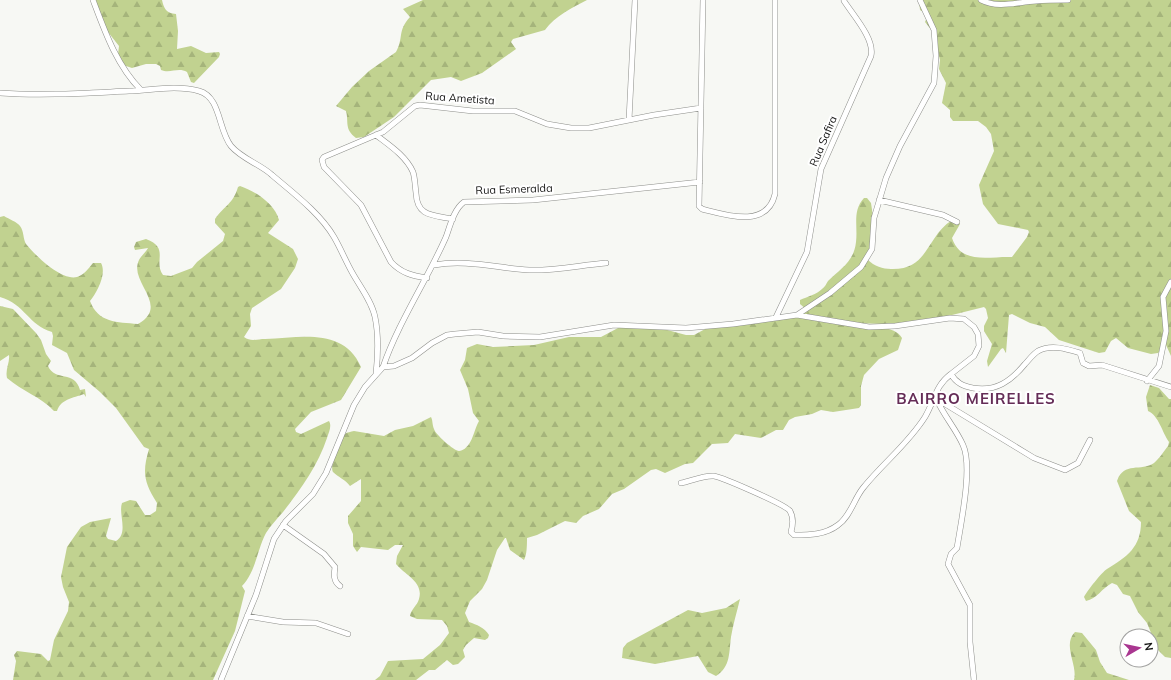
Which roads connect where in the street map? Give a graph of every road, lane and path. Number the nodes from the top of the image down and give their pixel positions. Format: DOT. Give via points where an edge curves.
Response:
graph roads {
  1 [pos="93,0"];
  2 [pos="635,0"];
  3 [pos="703,0"];
  4 [pos="775,0"];
  5 [pos="920,0"];
  6 [pos="981,0"];
  7 [pos="1068,0"];
  8 [pos="844,2"];
  9 [pos="141,90"];
  10 [pos="0,93"];
  11 [pos="701,108"];
  12 [pos="629,120"];
  13 [pos="376,135"];
  14 [pos="700,182"];
  15 [pos="879,200"];
  16 [pos="453,219"];
  17 [pos="957,222"];
  18 [pos="606,263"];
  19 [pos="434,265"];
  20 [pos="427,278"];
  21 [pos="1171,282"];
  22 [pos="797,314"];
  23 [pos="776,318"];
  24 [pos="383,367"];
  25 [pos="951,374"];
  26 [pos="376,375"];
  27 [pos="1147,381"];
  28 [pos="1171,387"];
  29 [pos="936,399"];
  30 [pos="1090,440"];
  31 [pos="681,483"];
  32 [pos="283,525"];
  33 [pos="340,586"];
  34 [pos="247,616"];
  35 [pos="348,634"];
  36 [pos="221,680"];
  37 [pos="974,680"];
  1 -- 9 [label="street" via="103,27 128,76"];
  2 -- 12 [label="street"];
  3 -- 11 [label="street"];
  4 -- 14 [label="street" via="776,190 773,201 760,214 745,217 733,217 702,209 699,206"];
  5 -- 15 [label="street" via="934,30 934,83 900,146"];
  6 -- 7 [label="street" via="989,4 1004,5"];
  8 -- 23 [label="street, Rua Safira" via="872,46 871,56 821,169 808,252"];
  9 -- 10 [label="street" via="44,95"];
  9 -- 26 [label="street" via="188,89 205,93 215,106 232,147 241,156 272,175 326,226 375,316 378,342"];
  11 -- 12 [label="street, Rua Ametista"];
  11 -- 14 [label="street"];
  12 -- 13 [label="street, Rua Ametista" via="589,128 571,128 547,124 515,111 473,111 420,105"];
  13 -- 16 [label="street" via="392,147 413,172 416,201 420,209 426,214"];
  13 -- 20 [label="street, Rua Ametista" via="329,154 324,157 322,163 331,176 361,205 396,268 413,276"];
  14 -- 16 [label="street, Rua Esmeralda" via="533,200 468,201 461,204"];
  15 -- 17 [label="street" via="943,215"];
  15 -- 22 [label="street" via="874,218 872,249 861,267 830,293"];
  16 -- 19 [label="street, Rua Esmeralda"];
  18 -- 19 [label="street" via="531,270 472,262"];
  19 -- 20 [label="street, Rua Esmeralda"];
  20 -- 24 [label="street, Rua Esmeralda" via="390,347"];
  21 -- 27 [label="street" via="1163,297 1166,331 1160,362"];
  22 -- 23 [label="street"];
  22 -- 25 [label="street" via="869,327 950,318 964,319 978,334 979,346 974,356"];
  23 -- 24 [label="street" via="698,327 614,325 540,337 466,332 447,335 412,358 394,366"];
  24 -- 26 [label="street"];
  25 -- 27 [label="street" via="957,383 970,388 997,387 1013,377 1038,351 1058,348 1080,353 1083,363 1089,366 1102,365"];
  25 -- 29 [label="street" via="940,384"];
  26 -- 32 [label="street" via="354,405 326,472 312,494"];
  27 -- 28 [label="street"];
  29 -- 30 [label="street" via="1034,458 1065,470 1078,463"];
  29 -- 31 [label="street" via="892,459 864,487 843,521 822,533 794,535 791,532 794,523 790,511 784,505 772,502 725,478 712,476"];
  29 -- 37 [label="street" via="958,434 966,455 967,474 957,548 951,554 948,564 970,605"];
  32 -- 33 [label="street" via="324,554 335,567 334,576"];
  32 -- 34 [label="street" via="274,539"];
  34 -- 35 [label="street" via="283,622 316,623"];
  34 -- 36 [label="street"];
}
